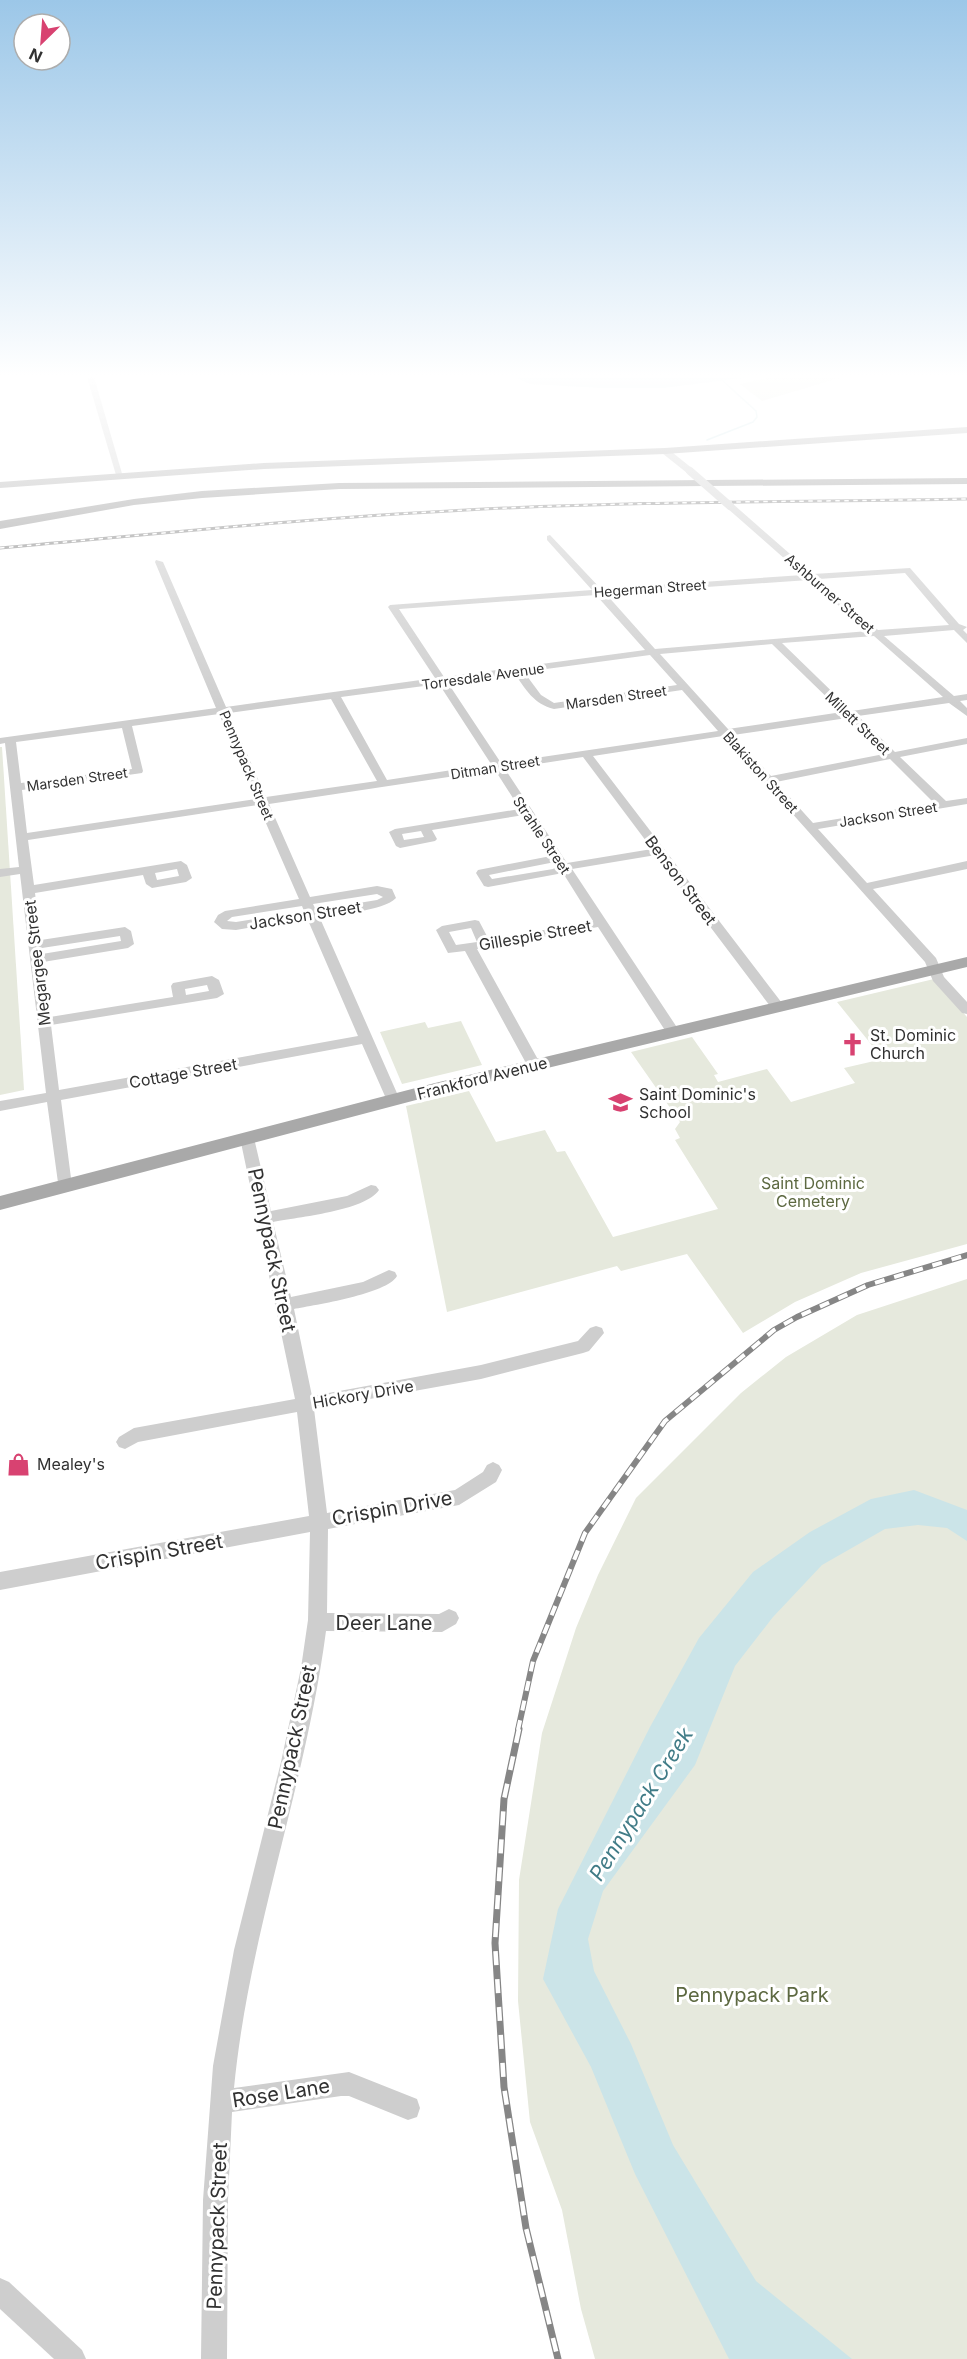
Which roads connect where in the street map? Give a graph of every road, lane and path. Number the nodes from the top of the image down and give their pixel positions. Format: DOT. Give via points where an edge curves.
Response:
graph roads {
  1 [pos="212,487"];
  2 [pos="312,487"];
  3 [pos="708,487"];
  4 [pos="0,516"];
  5 [pos="0,525"];
  6 [pos="550,538"];
  7 [pos="159,562"];
  8 [pos="811,577"];
  9 [pos="598,591"];
  10 [pos="393,607"];
  11 [pos="967,626"];
  12 [pos="955,627"];
  13 [pos="876,633"];
  14 [pos="967,640"];
  15 [pos="774,641"];
  16 [pos="652,652"];
  17 [pos="518,671"];
  18 [pos="441,681"];
  19 [pos="684,687"];
  20 [pos="335,696"];
  21 [pos="967,698"];
  22 [pos="952,700"];
  23 [pos="224,711"];
  24 [pos="967,713"];
  25 [pos="849,714"];
  26 [pos="126,724"];
  27 [pos="725,733"];
  28 [pos="5,741"];
  29 [pos="967,741"];
  30 [pos="585,753"];
  31 [pos="892,756"];
  32 [pos="497,767"];
  33 [pos="768,780"];
  34 [pos="384,784"];
  35 [pos="16,787"];
  36 [pos="967,801"];
  37 [pos="263,802"];
  38 [pos="943,805"];
  39 [pos="527,812"];
  40 [pos="810,826"];
  41 [pos="425,827"];
  42 [pos="22,837"];
  43 [pos="659,851"];
  44 [pos="561,863"];
  45 [pos="967,865"];
  46 [pos="0,866"];
  47 [pos="26,866"];
  48 [pos="148,870"];
  49 [pos="0,873"];
  50 [pos="864,887"];
  51 [pos="28,890"];
  52 [pos="306,901"];
  53 [pos="312,914"];
  54 [pos="600,923"];
  55 [pos="484,943"];
  56 [pos="469,947"];
  57 [pos="36,952"];
  58 [pos="967,962"];
  59 [pos="935,970"];
  60 [pos="180,1000"];
  61 [pos="778,1007"];
  62 [pos="967,1010"];
  63 [pos="44,1022"];
  64 [pos="673,1032"];
  65 [pos="367,1038"];
  66 [pos="534,1065"];
  67 [pos="53,1096"];
  68 [pos="393,1100"];
  69 [pos="0,1106"];
  70 [pos="247,1138"];
  71 [pos="64,1186"];
  72 [pos="371,1190"];
  73 [pos="0,1203"];
  74 [pos="264,1218"];
  75 [pos="389,1276"];
  76 [pos="284,1305"];
  77 [pos="596,1333"];
  78 [pos="307,1404"];
  79 [pos="125,1442"];
  80 [pos="493,1470"];
  81 [pos="317,1521"];
  82 [pos="0,1581"];
  83 [pos="449,1618"];
  84 [pos="317,1622"];
  85 [pos="221,2102"];
  86 [pos="408,2108"];
  87 [pos="0,2291"];
  88 [pos="74,2359"];
  89 [pos="214,2359"];
  1 -- 4 [label="highway"];
  2 -- 5 [label="highway" via="170,499"];
  3 -- 8 [label="street, Ashburner Street, bridge"];
  6 -- 9 [label="street, Blakiston Street"];
  7 -- 23 [label="street, Pennypack Street"];
  8 -- 9 [label="street, Hegerman Street"];
  8 -- 12 [label="street, Hegerman Street" via="908,571"];
  8 -- 13 [label="street, Ashburner Street"];
  9 -- 10 [label="street, Hegerman Street"];
  9 -- 16 [label="street, Blakiston Street"];
  10 -- 18 [label="street, Strahle Street"];
  11 -- 12 [label="street, Torresdale Avenue"];
  12 -- 13 [label="street, Torresdale Avenue"];
  12 -- 14 [label="street"];
  13 -- 15 [label="street, Torresdale Avenue"];
  13 -- 22 [label="street, Ashburner Street"];
  15 -- 16 [label="street, Torresdale Avenue"];
  15 -- 25 [label="street, Millett Street"];
  16 -- 17 [label="street, Torresdale Avenue"];
  16 -- 19 [label="street, Blakiston Street"];
  17 -- 18 [label="street, Torresdale Avenue"];
  17 -- 19 [label="street, Marsden Street" via="542,702 549,705"];
  18 -- 20 [label="street, Torresdale Avenue"];
  18 -- 32 [label="street, Strahle Street"];
  19 -- 27 [label="street, Blakiston Street"];
  20 -- 23 [label="street, Torresdale Avenue"];
  20 -- 34 [label="street"];
  21 -- 22 [label="street, Ditman Street"];
  22 -- 24 [label="street, Ashburner Street"];
  22 -- 25 [label="street, Ditman Street"];
  23 -- 26 [label="street, Torresdale Avenue"];
  23 -- 37 [label="street, Pennypack Street"];
  25 -- 27 [label="street, Ditman Street"];
  25 -- 31 [label="street, Millett Street"];
  26 -- 28 [label="street, Torresdale Avenue"];
  26 -- 35 [label="street, Marsden Street" via="138,771"];
  27 -- 30 [label="street, Ditman Street"];
  27 -- 33 [label="street, Blakiston Street"];
  28 -- 35 [label="street, Megargee Street"];
  29 -- 31 [label="street"];
  30 -- 32 [label="street, Ditman Street"];
  30 -- 43 [label="street, Benson Street"];
  31 -- 33 [label="street"];
  31 -- 38 [label="street, Millett Street"];
  32 -- 34 [label="street, Ditman Street"];
  32 -- 39 [label="street, Strahle Street"];
  33 -- 40 [label="street, Blakiston Street"];
  34 -- 37 [label="street, Ditman Street"];
  35 -- 42 [label="street, Megargee Street"];
  36 -- 38 [label="street, Jackson Street"];
  37 -- 42 [label="street, Ditman Street"];
  37 -- 52 [label="street, Pennypack Street"];
  38 -- 40 [label="street, Jackson Street"];
  39 -- 41 [label="street"];
  39 -- 44 [label="street, Strahle Street"];
  40 -- 50 [label="street, Blakiston Street"];
  42 -- 47 [label="street, Megargee Street"];
  43 -- 44 [label="street"];
  43 -- 61 [label="street, Benson Street"];
  44 -- 44 [label="street" via="482,873 488,883 557,872"];
  44 -- 54 [label="street, Strahle Street"];
  45 -- 50 [label="street"];
  46 -- 47 [label="street"];
  47 -- 49 [label="street"];
  47 -- 51 [label="street, Megargee Street"];
  48 -- 51 [label="street"];
  50 -- 59 [label="street, Blakiston Street" via="932,961"];
  51 -- 57 [label="street, Megargee Street"];
  52 -- 53 [label="street, Pennypack Street"];
  52 -- 53 [label="street, Jackson Street" via="377,890 391,895 384,902"];
  52 -- 53 [label="street, Jackson Street" via="229,914 220,922 233,926"];
  53 -- 65 [label="street, Pennypack Street"];
  54 -- 55 [label="street, Gillespie Street"];
  54 -- 64 [label="street, Strahle Street"];
  55 -- 56 [label="street, Gillespie Street"];
  55 -- 56 [label="street" via="475,924 442,930 452,950"];
  56 -- 66 [label="street"];
  57 -- 57 [label="street" via="128,944 125,931"];
  57 -- 63 [label="street, Megargee Street"];
  58 -- 59 [label="main road, Frankford Avenue"];
  59 -- 61 [label="main road, Frankford Avenue"];
  59 -- 62 [label="street, Blakiston Street"];
  60 -- 63 [label="street"];
  61 -- 64 [label="main road, Frankford Avenue"];
  63 -- 67 [label="street, Megargee Street"];
  64 -- 66 [label="main road, Frankford Avenue"];
  65 -- 67 [label="street, Cottage Street"];
  65 -- 68 [label="street, Pennypack Street"];
  66 -- 68 [label="main road, Frankford Avenue"];
  67 -- 69 [label="street, Cottage Street"];
  67 -- 71 [label="street, Megargee Street"];
  68 -- 70 [label="main road, Frankford Avenue"];
  70 -- 71 [label="main road, Frankford Avenue"];
  70 -- 74 [label="street, Pennypack Street"];
  71 -- 73 [label="main road, Frankford Avenue"];
  72 -- 74 [label="street" via="351,1201"];
  74 -- 76 [label="street, Pennypack Street"];
  75 -- 76 [label="street" via="367,1287"];
  76 -- 78 [label="street, Pennypack Street"];
  77 -- 78 [label="street, Hickory Drive" via="583,1346 481,1372"];
  78 -- 79 [label="street, Hickory Drive" via="134,1435"];
  78 -- 81 [label="street, Pennypack Street"];
  80 -- 81 [label="street, Crispin Drive" via="490,1477 459,1497"];
  81 -- 82 [label="street, Crispin Street"];
  81 -- 84 [label="street, Pennypack Street"];
  83 -- 84 [label="street, Deer Lane" via="442,1623"];
  84 -- 85 [label="street, Pennypack Street" via="300,1724 246,1948"];
  85 -- 86 [label="street, Rose Lane" via="349,2084"];
  85 -- 89 [label="street, Pennypack Street" via="215,2197"];
  87 -- 88 [label="street"];
}
